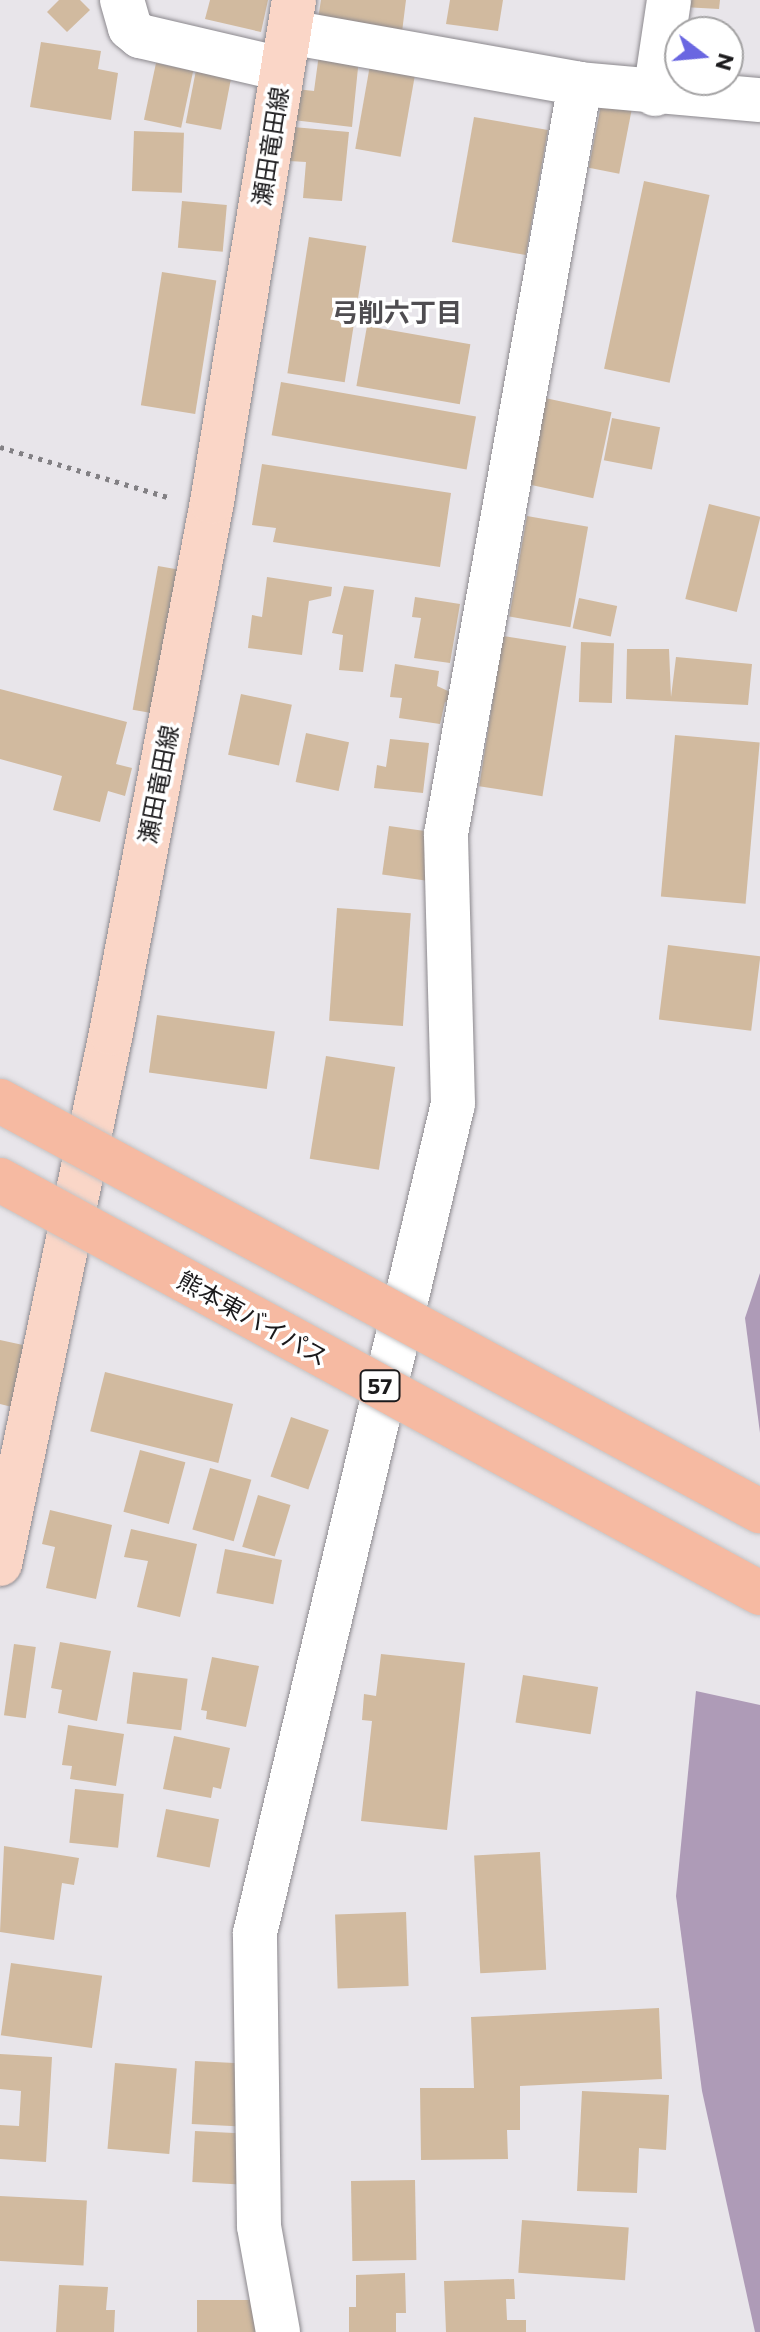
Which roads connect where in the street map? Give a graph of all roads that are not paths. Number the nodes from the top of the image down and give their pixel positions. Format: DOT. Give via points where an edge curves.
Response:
graph roads {
  1 [pos="122,0"];
  2 [pos="669,0"];
  3 [pos="288,34"];
  4 [pos="580,84"];
  5 [pos="655,94"];
  6 [pos="760,100"];
  7 [pos="0,1101"];
  8 [pos="0,1180"];
  9 [pos="760,1511"];
  10 [pos="0,1564"];
  11 [pos="760,1593"];
  12 [pos="278,2332"];
  1 -- 3 [label="street" via="130,28 140,36"];
  2 -- 5 [label="street"];
  3 -- 4 [label="street"];
  3 -- 10 [label="main road, 瀬田竜田線" via="212,502 111,1033"];
  4 -- 5 [label="street"];
  4 -- 12 [label="street" via="446,834 453,1104 255,1933 259,2226"];
  5 -- 6 [label="street"];
  7 -- 9 [label="highway, bridge"];
  8 -- 11 [label="highway, 熊本東バイパス / 57, bridge"];
}
